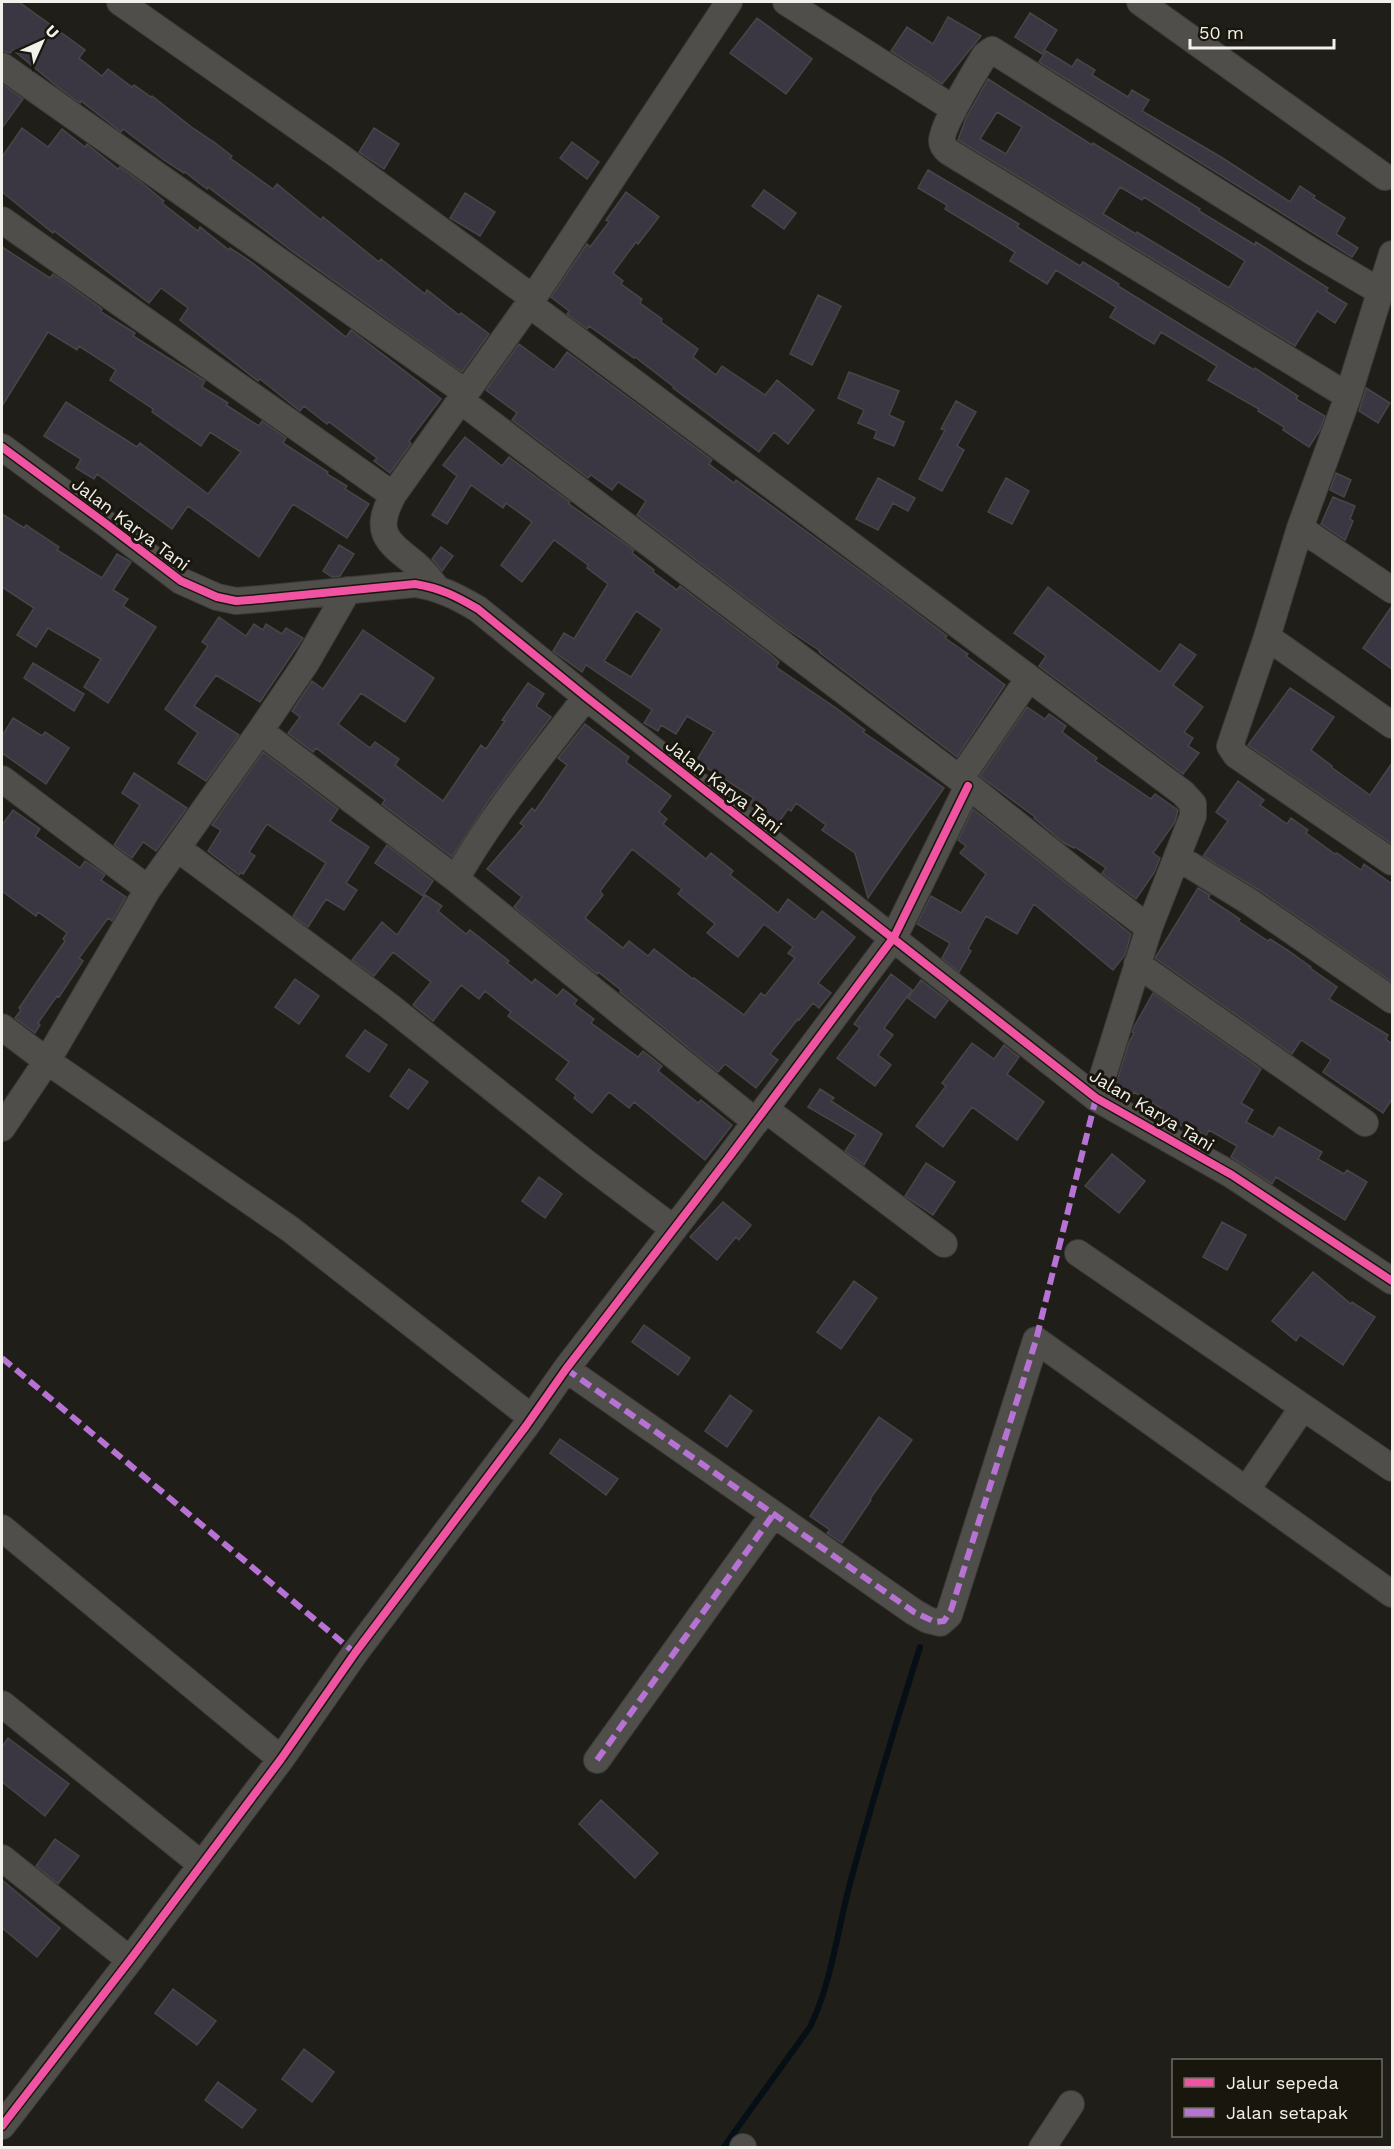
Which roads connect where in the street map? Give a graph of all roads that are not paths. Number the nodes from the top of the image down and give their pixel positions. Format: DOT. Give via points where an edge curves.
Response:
graph roads {
  1 [pos="120,2"];
  2 [pos="729,2"];
  3 [pos="786,2"];
  4 [pos="1140,2"];
  5 [pos="2,66"];
  6 [pos="954,109"];
  7 [pos="1385,177"];
  8 [pos="2,220"];
  9 [pos="1392,255"];
  10 [pos="531,301"];
  11 [pos="1383,311"];
  12 [pos="463,396"];
  13 [pos="1348,396"];
  14 [pos="2,447"];
  15 [pos="393,495"];
  16 [pos="1300,528"];
  17 [pos="436,587"];
  18 [pos="348,590"];
  19 [pos="1392,590"];
  20 [pos="1267,638"];
  21 [pos="1029,678"];
  22 [pos="586,697"];
  23 [pos="1392,724"];
  24 [pos="260,731"];
  25 [pos="2,779"];
  26 [pos="964,783"];
  27 [pos="177,848"];
  28 [pos="1177,857"];
  29 [pos="1392,862"];
  30 [pos="456,879"];
  31 [pos="148,889"];
  32 [pos="1149,928"];
  33 [pos="894,937"];
  34 [pos="1137,964"];
  35 [pos="1392,1000"];
  36 [pos="2,1027"];
  37 [pos="47,1061"];
  38 [pos="1096,1098"];
  39 [pos="760,1116"];
  40 [pos="1365,1123"];
  41 [pos="2,1128"];
  42 [pos="674,1229"];
  43 [pos="944,1244"];
  44 [pos="1078,1252"];
  45 [pos="1392,1281"];
  46 [pos="566,1369"];
  47 [pos="1303,1407"];
  48 [pos="532,1418"];
  49 [pos="1392,1468"];
  50 [pos="1247,1489"];
  51 [pos="773,1515"];
  52 [pos="2,1528"];
  53 [pos="1392,1594"];
  54 [pos="2,1704"];
  55 [pos="280,1759"];
  56 [pos="597,1760"];
  57 [pos="2,1858"];
  58 [pos="201,1864"];
  59 [pos="130,1960"];
  60 [pos="1071,2104"];
  61 [pos="2,2126"];
  62 [pos="1042,2148"];
  1 -- 10 [label="street" via="335,153"];
  2 -- 10 [label="street"];
  3 -- 6 [label="street"];
  4 -- 7 [label="street"];
  5 -- 12 [label="street"];
  6 -- 11 [label="street" via="985,55 992,50 999,53 1306,248"];
  6 -- 13 [label="street" via="942,138 945,150"];
  8 -- 15 [label="street"];
  9 -- 11 [label="street"];
  10 -- 12 [label="street"];
  10 -- 21 [label="street"];
  11 -- 13 [label="street"];
  12 -- 15 [label="street"];
  12 -- 26 [label="street"];
  13 -- 16 [label="street"];
  14 -- 18 [label="street, Jalan Karya Tani" via="196,589 236,601"];
  15 -- 17 [label="street" via="383,522 386,538"];
  16 -- 19 [label="street"];
  16 -- 20 [label="street"];
  17 -- 18 [label="street, Jalan Karya Tani" via="415,584"];
  17 -- 22 [label="street, Jalan Karya Tani" via="478,609"];
  18 -- 24 [label="street" via="306,663"];
  20 -- 23 [label="street"];
  20 -- 29 [label="street" via="1230,746 1232,750"];
  21 -- 26 [label="street"];
  21 -- 28 [label="street" via="1190,799 1193,816"];
  22 -- 30 [label="street"];
  22 -- 33 [label="street, Jalan Karya Tani"];
  24 -- 27 [label="street"];
  24 -- 30 [label="street"];
  25 -- 31 [label="street"];
  26 -- 32 [label="street"];
  26 -- 33 [label="street"];
  27 -- 31 [label="street"];
  27 -- 42 [label="street" via="387,1005"];
  28 -- 32 [label="street"];
  28 -- 35 [label="street"];
  30 -- 39 [label="street"];
  31 -- 37 [label="street"];
  32 -- 34 [label="street"];
  33 -- 38 [label="street, Jalan Karya Tani"];
  33 -- 39 [label="street"];
  34 -- 38 [label="street"];
  34 -- 40 [label="street"];
  36 -- 37 [label="street"];
  37 -- 41 [label="street"];
  37 -- 48 [label="street" via="290,1229"];
  38 -- 45 [label="street, Jalan Karya Tani" via="1232,1175"];
  39 -- 42 [label="street"];
  39 -- 43 [label="street"];
  42 -- 46 [label="street"];
  44 -- 47 [label="street"];
  46 -- 48 [label="street"];
  46 -- 51 [label="street"];
  47 -- 49 [label="street"];
  47 -- 50 [label="street"];
  48 -- 55 [label="street"];
  50 -- 51 [label="street" via="1036,1340 951,1610 944,1621 935,1623 914,1612"];
  50 -- 53 [label="street"];
  51 -- 56 [label="street"];
  52 -- 55 [label="street"];
  54 -- 58 [label="street"];
  55 -- 58 [label="street"];
  57 -- 59 [label="street"];
  58 -- 59 [label="street"];
  59 -- 61 [label="street"];
  60 -- 62 [label="street"];
}
